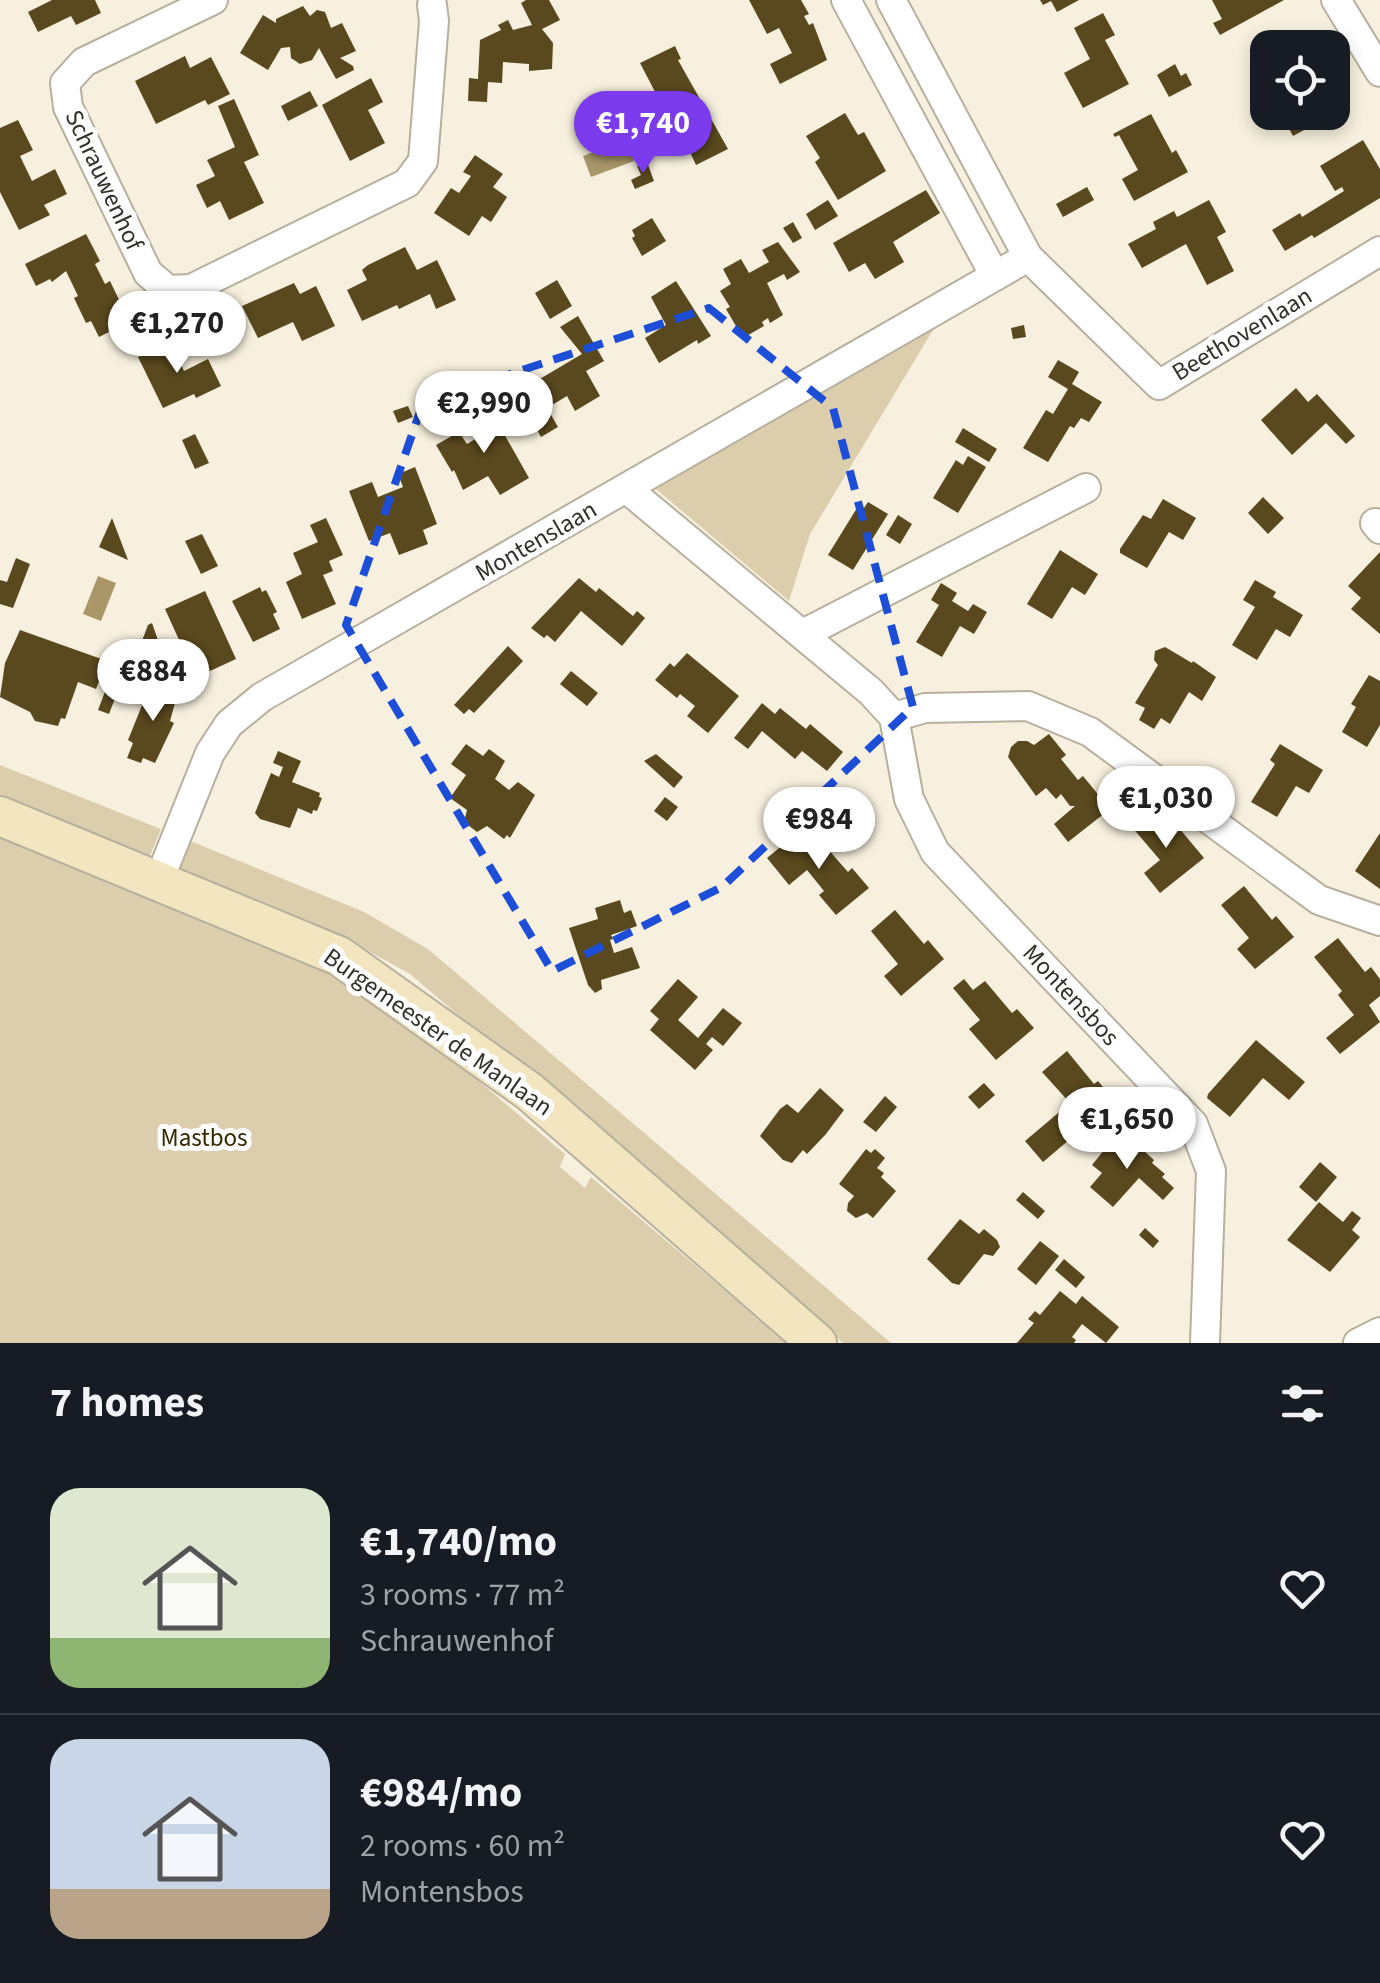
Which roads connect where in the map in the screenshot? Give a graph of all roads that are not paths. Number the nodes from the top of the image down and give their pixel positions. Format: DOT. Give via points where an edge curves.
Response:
graph roads {
  1 [pos="213,0"];
  2 [pos="846,0"];
  3 [pos="891,0"];
  4 [pos="1336,0"];
  5 [pos="431,2"];
  6 [pos="1380,72"];
  7 [pos="1380,250"];
  8 [pos="1028,257"];
  9 [pos="995,276"];
  10 [pos="1086,488"];
  11 [pos="627,489"];
  12 [pos="802,634"];
  13 [pos="894,716"];
  14 [pos="0,816"];
  15 [pos="158,880"];
  16 [pos="1380,921"];
  17 [pos="1380,1332"];
  18 [pos="817,1343"];
  19 [pos="1205,1343"];
  20 [pos="1358,1343"];
  1 -- 5 [label="street, Schrauwenhof" via="84,62 66,83 68,107 148,273 168,290 191,289 407,183 423,161"];
  2 -- 9 [label="street"];
  3 -- 8 [label="street"];
  4 -- 6 [label="street"];
  7 -- 8 [label="street, Beethovenlaan" via="1159,384"];
  8 -- 9 [label="street, Montenslaan"];
  9 -- 11 [label="street, Montenslaan"];
  10 -- 12 [label="street"];
  11 -- 12 [label="street"];
  11 -- 15 [label="street, Montenslaan" via="262,697 229,724 210,753"];
  12 -- 13 [label="street"];
  13 -- 16 [label="street" via="925,708 1028,706 1090,732 1318,900"];
  13 -- 19 [label="street, Montensbos" via="910,799 935,852 1193,1124 1211,1171"];
  14 -- 15 [label="street, Burgemeester de Manlaan"];
  15 -- 18 [label="street, Burgemeester de Manlaan" via="338,956 530,1092"];
  17 -- 20 [label="street"];
}
